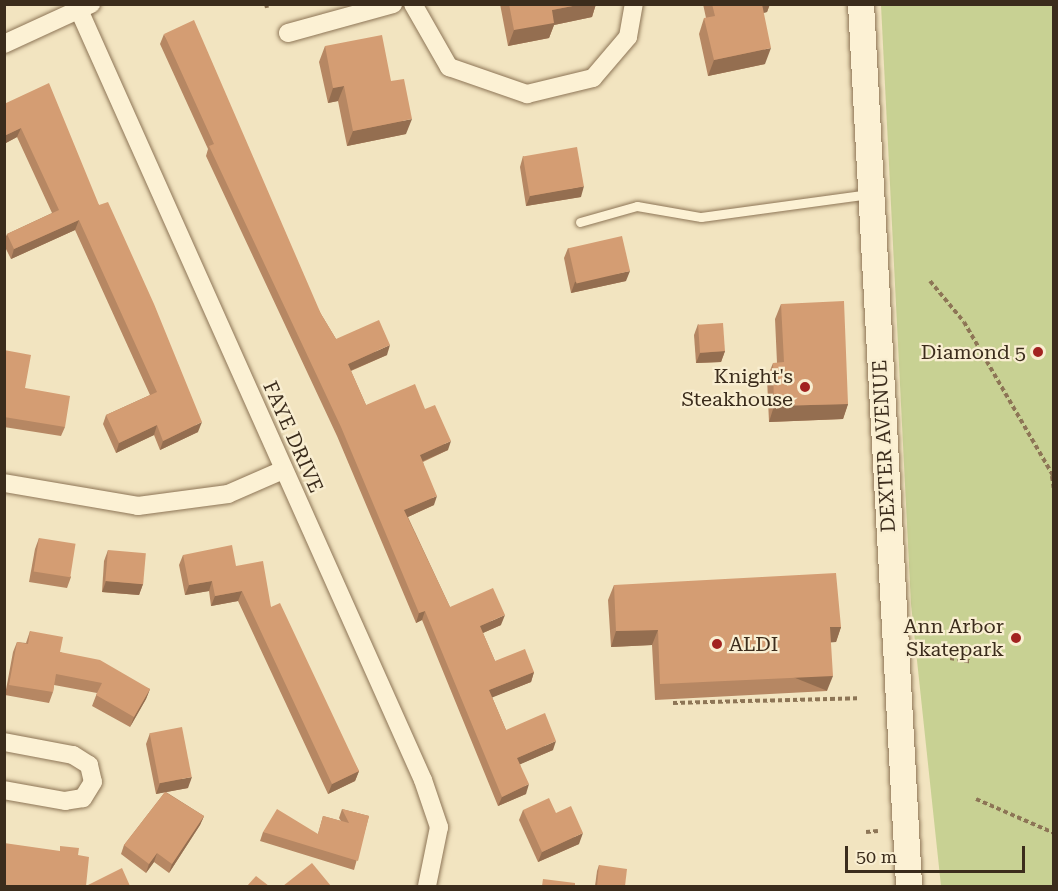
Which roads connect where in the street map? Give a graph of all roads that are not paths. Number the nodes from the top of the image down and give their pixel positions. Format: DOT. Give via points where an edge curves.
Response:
graph roads {
  1 [pos="393,4"];
  2 [pos="413,4"];
  3 [pos="634,4"];
  4 [pos="861,4"];
  5 [pos="85,7"];
  6 [pos="288,33"];
  7 [pos="4,44"];
  8 [pos="871,194"];
  9 [pos="580,222"];
  10 [pos="283,470"];
  11 [pos="4,483"];
  12 [pos="4,742"];
  13 [pos="4,790"];
  14 [pos="427,886"];
  15 [pos="909,886"];
  1 -- 6 [label="street"];
  2 -- 3 [label="street" via="449,67 527,94 593,78 628,37"];
  4 -- 8 [label="main road, DEXTER AVENUE"];
  5 -- 7 [label="street"];
  5 -- 10 [label="street, FAYE DRIVE"];
  8 -- 9 [label="lane" via="701,217 637,206"];
  8 -- 15 [label="main road, DEXTER AVENUE"];
  10 -- 11 [label="street" via="228,494 138,506"];
  10 -- 14 [label="street, FAYE DRIVE" via="423,780 439,827"];
  12 -- 13 [label="street" via="73,755 89,765 93,782 83,798 65,801"];
}
